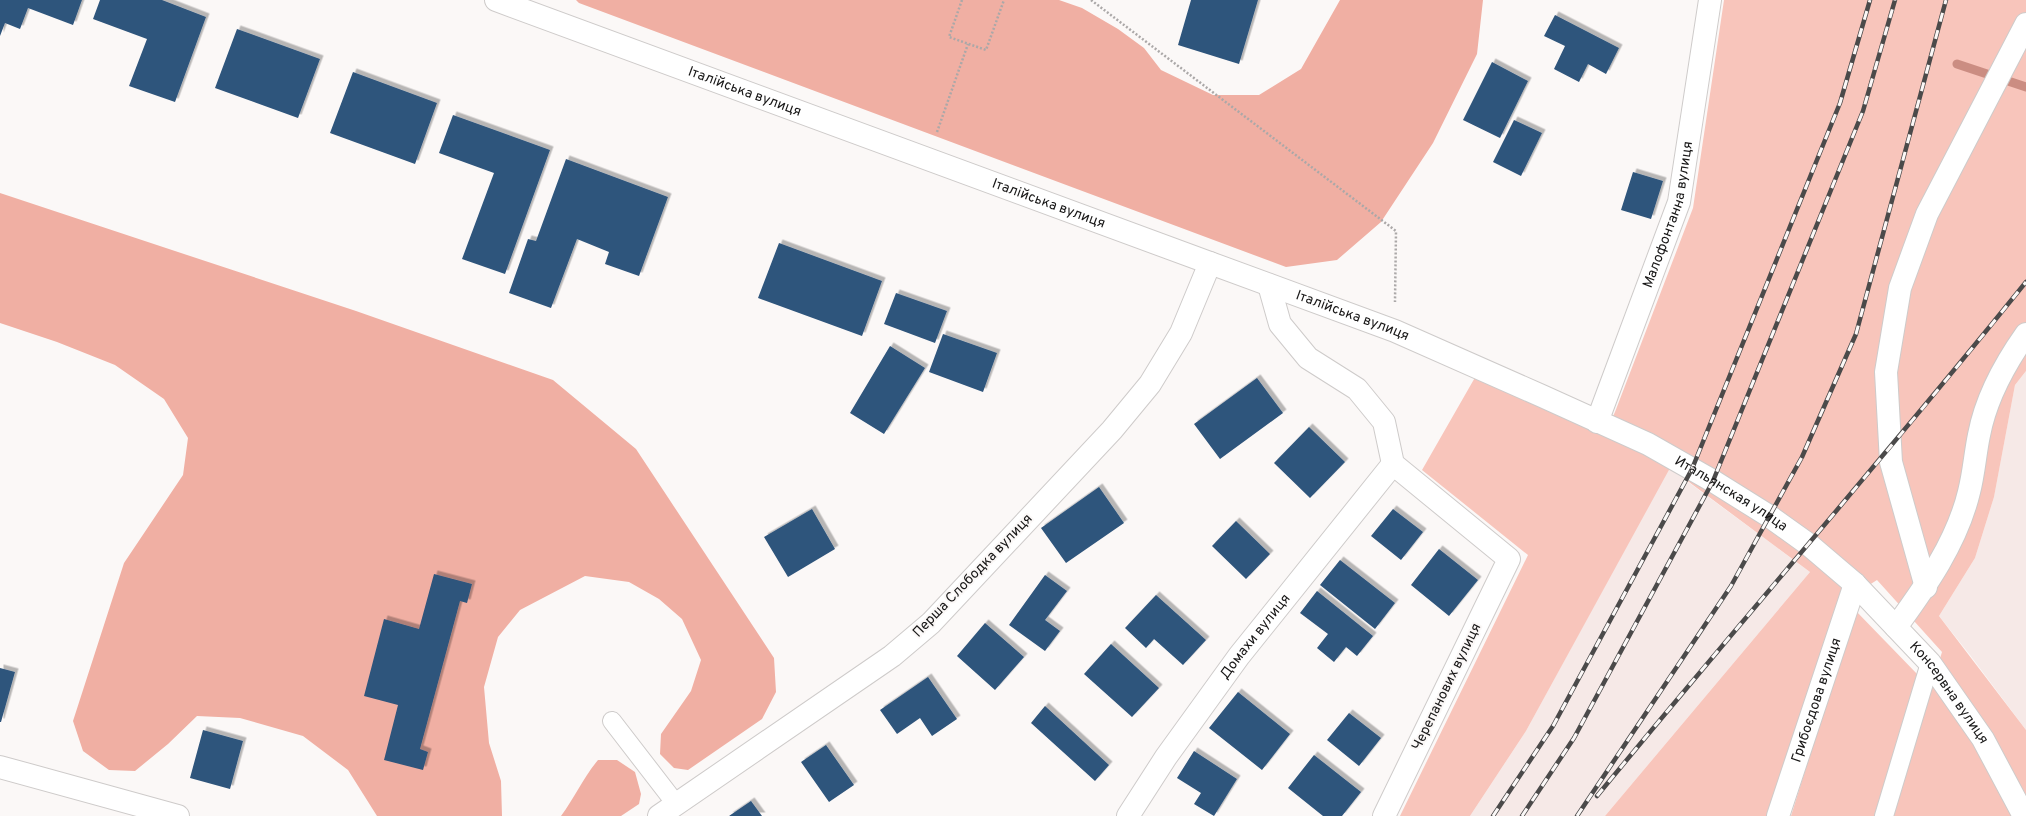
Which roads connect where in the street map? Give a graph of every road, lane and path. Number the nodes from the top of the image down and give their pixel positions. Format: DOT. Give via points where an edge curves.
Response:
graph roads {
  1 [pos="496,0"];
  2 [pos="962,0"];
  3 [pos="1004,0"];
  4 [pos="1091,0"];
  5 [pos="1710,0"];
  6 [pos="2022,31"];
  7 [pos="968,44"];
  8 [pos="927,159"];
  9 [pos="1210,263"];
  10 [pos="1269,285"];
  11 [pos="1395,331"];
  12 [pos="2026,334"];
  13 [pos="1596,422"];
  14 [pos="1393,464"];
  15 [pos="1855,584"];
  16 [pos="1926,587"];
  17 [pos="1896,627"];
  18 [pos="1930,663"];
  19 [pos="612,721"];
  20 [pos="0,767"];
  21 [pos="667,810"];
  22 [pos="178,816"];
  23 [pos="1128,816"];
  24 [pos="1384,816"];
  25 [pos="1778,816"];
  26 [pos="1884,816"];
  27 [pos="2024,816"];
  1 -- 8 [label="street, Італійська вулиця"];
  2 -- 7 [label="path" via="949,37"];
  3 -- 7 [label="path" via="986,50"];
  4 -- 11 [label="path" via="1396,231"];
  5 -- 13 [label="street, Малофонтанна вулиця" via="1679,202"];
  6 -- 16 [label="street" via="1927,214 1900,288 1886,372 1892,462"];
  7 -- 8 [label="path"];
  8 -- 9 [label="street, Італійська вулиця"];
  9 -- 10 [label="street, Італійська вулиця"];
  9 -- 21 [label="street, Перша Слободка вулиця" via="1181,333 1150,384 1112,430 931,623 892,656"];
  10 -- 11 [label="street, Італійська вулиця"];
  10 -- 14 [label="street" via="1284,330 1308,358 1357,389 1384,422"];
  11 -- 13 [label="street, Італійська вулиця"];
  12 -- 16 [label="street" via="1991,392 1979,434 1969,492 1952,539"];
  13 -- 15 [label="street, Итальянская улица" via="1654,448 1769,516 1808,544"];
  14 -- 23 [label="street, Домахи вулиця" via="1239,656 1166,757"];
  14 -- 24 [label="street, Черепанових вулиця" via="1509,559"];
  15 -- 17 [label="street, Консервна вулиця"];
  15 -- 25 [label="street, Грибоєдова вулиця"];
  16 -- 17 [label="street"];
  17 -- 18 [label="street, Консервна вулиця"];
  18 -- 26 [label="lane"];
  18 -- 27 [label="street, Консервна вулиця" via="1984,739"];
  19 -- 21 [label="lane"];
  20 -- 22 [label="street"];
}
